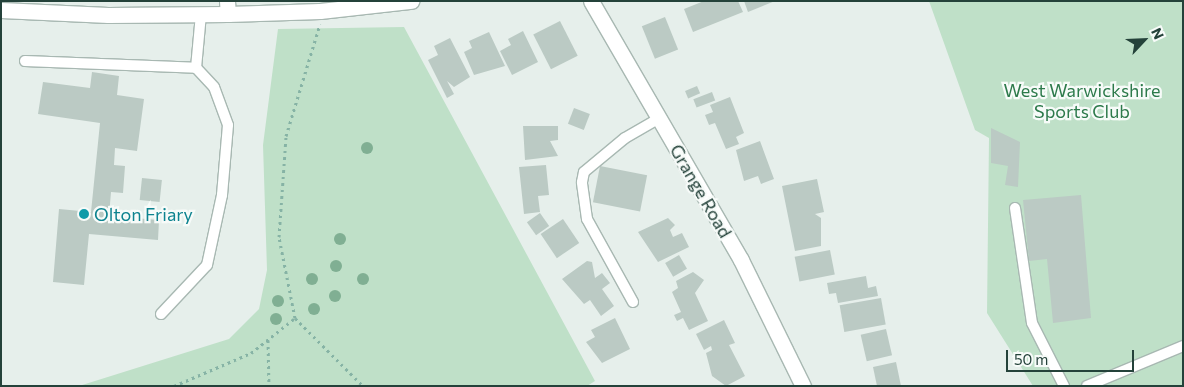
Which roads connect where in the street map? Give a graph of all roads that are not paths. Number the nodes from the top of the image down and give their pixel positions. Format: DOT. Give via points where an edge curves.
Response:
graph roads {
  1 [pos="411,1"];
  2 [pos="591,1"];
  3 [pos="336,5"];
  4 [pos="228,7"];
  5 [pos="1,10"];
  6 [pos="201,14"];
  7 [pos="25,61"];
  8 [pos="196,68"];
  9 [pos="659,118"];
  10 [pos="1015,208"];
  11 [pos="633,302"];
  12 [pos="161,314"];
  13 [pos="1183,346"];
  14 [pos="803,386"];
  15 [pos="1064,386"];
  16 [pos="1087,386"];
  1 -- 3 [label="street"];
  2 -- 9 [label="street, Grange Road"];
  3 -- 4 [label="street" via="320,11"];
  4 -- 6 [label="street"];
  5 -- 6 [label="street"];
  6 -- 8 [label="lane"];
  7 -- 8 [label="lane"];
  8 -- 12 [label="lane" via="214,87 228,125 222,196 207,265"];
  9 -- 11 [label="lane" via="618,144 584,172 582,182 586,219"];
  9 -- 14 [label="street, Grange Road" via="741,260"];
  10 -- 15 [label="lane" via="1032,323"];
  13 -- 16 [label="lane"];
}
